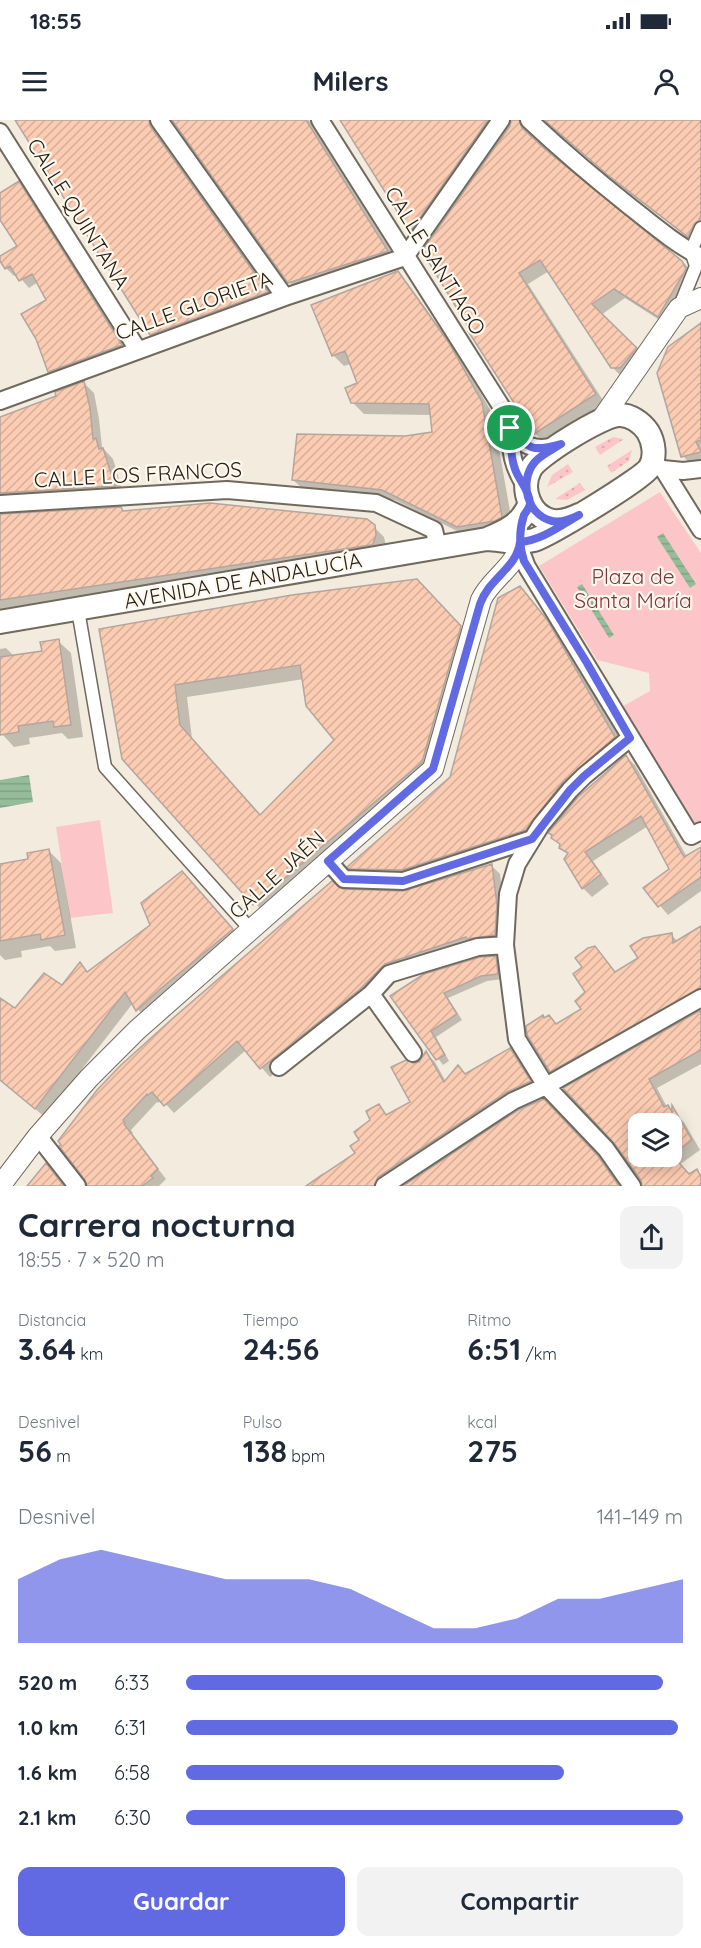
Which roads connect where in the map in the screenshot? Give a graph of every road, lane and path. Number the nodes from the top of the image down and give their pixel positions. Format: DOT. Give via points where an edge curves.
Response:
graph roads {
  1 [pos="159,120"];
  2 [pos="320,120"];
  3 [pos="501,120"];
  4 [pos="529,120"];
  5 [pos="0,132"];
  6 [pos="701,228"];
  7 [pos="696,254"];
  8 [pos="405,257"];
  9 [pos="285,297"];
  10 [pos="701,298"];
  11 [pos="679,308"];
  12 [pos="138,351"];
  13 [pos="0,401"];
  14 [pos="601,420"];
  15 [pos="510,428"];
  16 [pos="561,444"];
  17 [pos="658,466"];
  18 [pos="701,469"];
  19 [pos="527,501"];
  20 [pos="0,504"];
  21 [pos="579,515"];
  22 [pos="701,530"];
  23 [pos="487,539"];
  24 [pos="438,547"];
  25 [pos="517,551"];
  26 [pos="78,609"];
  27 [pos="0,622"];
  28 [pos="630,738"];
  29 [pos="701,831"];
  30 [pos="532,839"];
  31 [pos="328,861"];
  32 [pos="251,930"];
  33 [pos="505,945"];
  34 [pos="372,994"];
  35 [pos="701,998"];
  36 [pos="413,1053"];
  37 [pos="279,1067"];
  38 [pos="546,1086"];
  39 [pos="38,1136"];
  40 [pos="0,1186"];
  41 [pos="77,1186"];
  42 [pos="384,1186"];
  43 [pos="632,1186"];
  1 -- 9 [label="street"];
  2 -- 8 [label="street, CALLE SANTIAGO"];
  3 -- 8 [label="street"];
  4 -- 7 [label="street" via="643,217"];
  5 -- 12 [label="street, CALLE QUINTANA"];
  6 -- 7 [label="street"];
  7 -- 11 [label="street" via="696,266"];
  8 -- 9 [label="street, CALLE GLORIETA"];
  8 -- 15 [label="street, CALLE SANTIAGO" via="501,406"];
  9 -- 12 [label="street, CALLE GLORIETA"];
  10 -- 11 [label="street"];
  11 -- 14 [label="street"];
  12 -- 13 [label="street, CALLE GLORIETA"];
  14 -- 16 [label="main road"];
  14 -- 17 [label="main road" via="622,415 643,425"];
  15 -- 16 [label="street, CALLE SANTIAGO" via="532,449"];
  15 -- 19 [label="street, CALLE SANTIAGO" via="515,471"];
  16 -- 19 [label="main road" via="536,461 530,470"];
  17 -- 18 [label="street" via="683,471"];
  17 -- 21 [label="main road"];
  17 -- 22 [label="street"];
  19 -- 21 [label="main road" via="552,521"];
  19 -- 23 [label="main road" via="514,525"];
  19 -- 25 [label="street"];
  20 -- 24 [label="street, CALLE LOS FRANCOS" via="226,490 376,503 434,530"];
  21 -- 25 [label="main road"];
  23 -- 24 [label="main road, AVENIDA DE ANDALUCÍA"];
  23 -- 25 [label="main road"];
  24 -- 26 [label="main road, AVENIDA DE ANDALUCÍA"];
  25 -- 28 [label="street"];
  25 -- 31 [label="street, CALLE JAÉN" via="481,600 433,769"];
  26 -- 27 [label="main road, AVENIDA DE ANDALUCÍA"];
  26 -- 32 [label="street" via="105,767"];
  28 -- 29 [label="street" via="691,837"];
  28 -- 30 [label="street" via="577,783"];
  30 -- 31 [label="street" via="403,881 344,879"];
  30 -- 33 [label="street" via="510,881"];
  31 -- 32 [label="street, CALLE JAÉN"];
  32 -- 39 [label="street, CALLE JAÉN" via="137,1030"];
  33 -- 34 [label="street" via="478,947 389,974"];
  33 -- 38 [label="street" via="517,1039"];
  34 -- 36 [label="street"];
  34 -- 37 [label="street"];
  35 -- 38 [label="street"];
  38 -- 42 [label="street" via="513,1101"];
  38 -- 43 [label="street" via="606,1149"];
  39 -- 40 [label="street, CALLE JAÉN"];
  39 -- 41 [label="street"];
}
